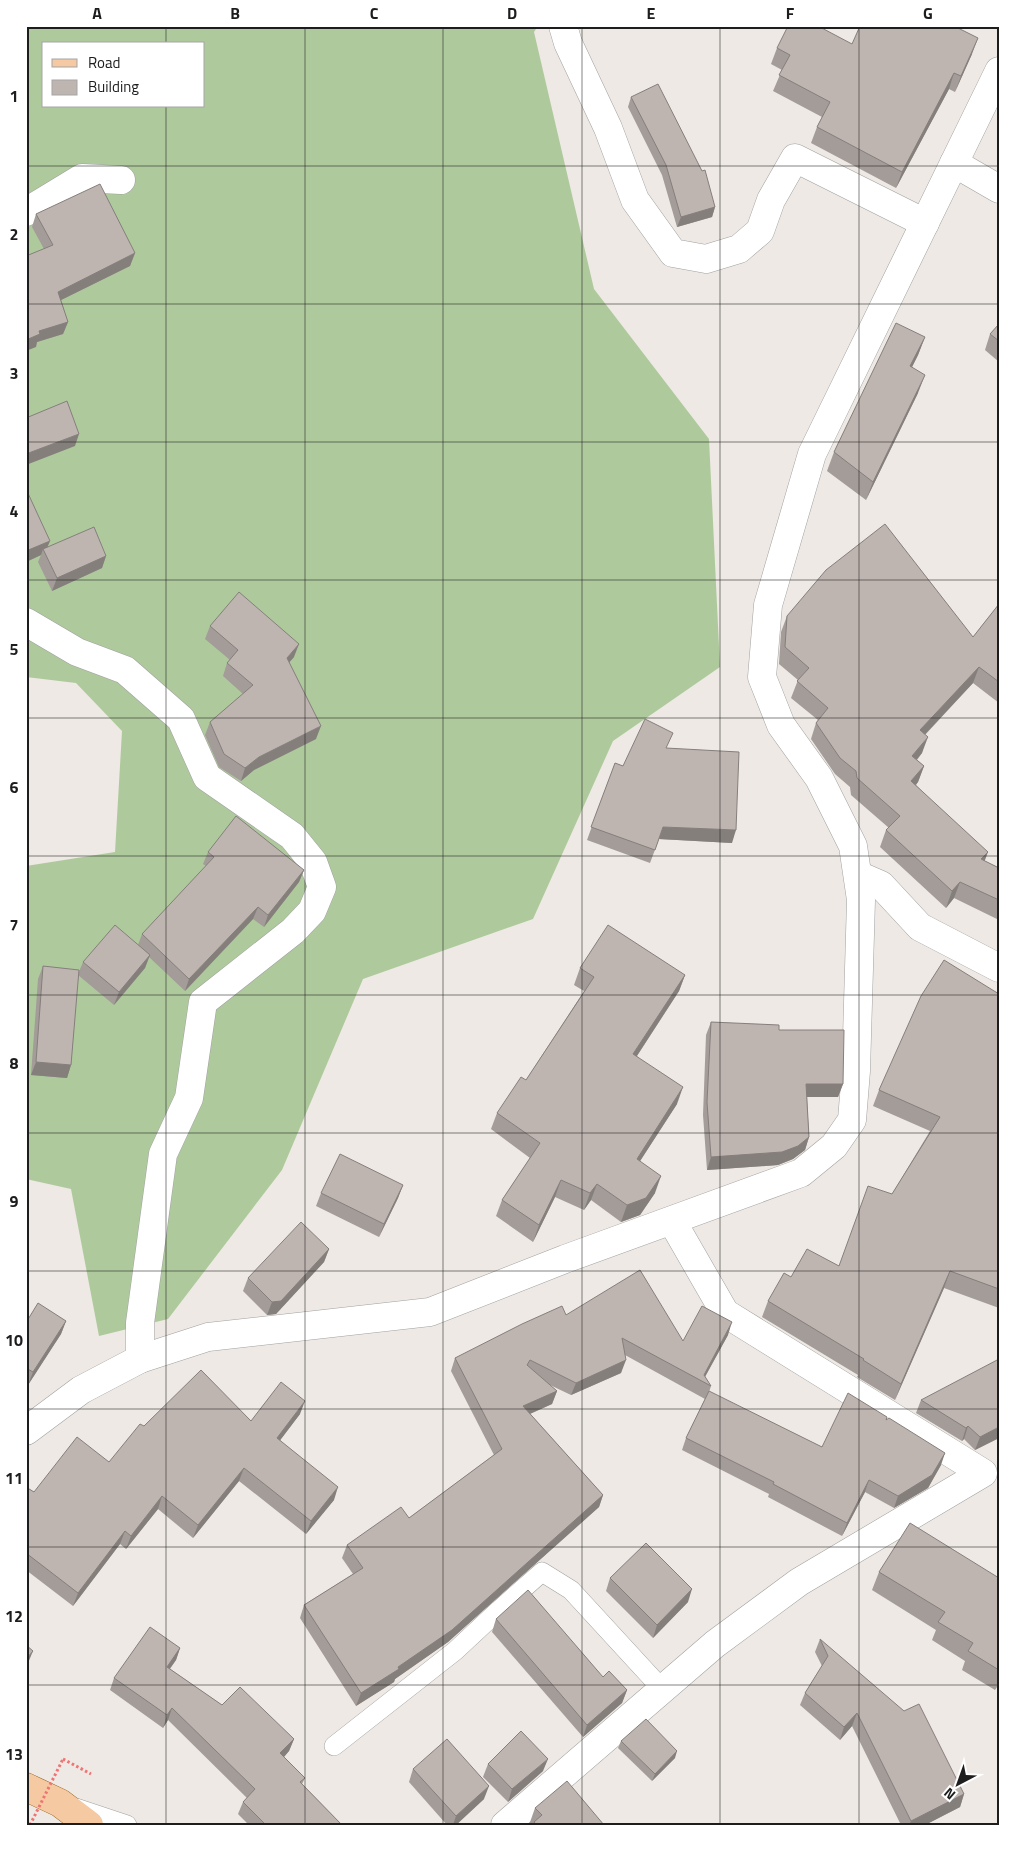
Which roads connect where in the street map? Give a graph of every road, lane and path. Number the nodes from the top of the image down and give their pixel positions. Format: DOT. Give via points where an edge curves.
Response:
graph roads {
  1 [pos="563,26"];
  2 [pos="999,71"];
  3 [pos="954,163"];
  4 [pos="121,180"];
  5 [pos="999,189"];
  6 [pos="26,212"];
  7 [pos="925,223"];
  8 [pos="26,622"];
  9 [pos="858,875"];
  10 [pos="999,968"];
  11 [pos="672,1221"];
  12 [pos="140,1359"];
  13 [pos="26,1431"];
  14 [pos="991,1469"];
  15 [pos="662,1689"];
  16 [pos="334,1746"];
  17 [pos="91,1774"];
  18 [pos="26,1787"];
  19 [pos="60,1803"];
  20 [pos="30,1825"];
  21 [pos="89,1825"];
  22 [pos="127,1825"];
  23 [pos="505,1825"];
  1 -- 7 [label="street" via="608,128 635,200 673,253 706,259 739,248 760,231 771,200 795,158"];
  2 -- 3 [label="street"];
  3 -- 5 [label="street"];
  3 -- 7 [label="street"];
  4 -- 6 [label="street" via="82,178"];
  7 -- 9 [label="street" via="812,454 768,605 762,677 781,725 819,778 853,846"];
  8 -- 12 [label="street" via="77,652 125,670 181,719 207,777 292,836 313,862 322,887 312,911 293,931 203,1002 189,1098 163,1154 140,1323"];
  9 -- 10 [label="street" via="882,885 920,927"];
  9 -- 11 [label="street" via="861,900 852,1120 834,1146 801,1173"];
  11 -- 12 [label="street" via="565,1258 430,1312 208,1337"];
  11 -- 14 [label="street" via="725,1313"];
  12 -- 13 [label="street" via="81,1390"];
  14 -- 15 [label="street" via="799,1582 715,1644"];
  15 -- 16 [label="lane" via="571,1590 542,1572 455,1651"];
  15 -- 23 [label="street"];
  17 -- 20 [label="path, bridge" via="63,1759"];
  18 -- 19 [label="main road"];
  19 -- 21 [label="main road"];
  19 -- 22 [label="lane"];
}
